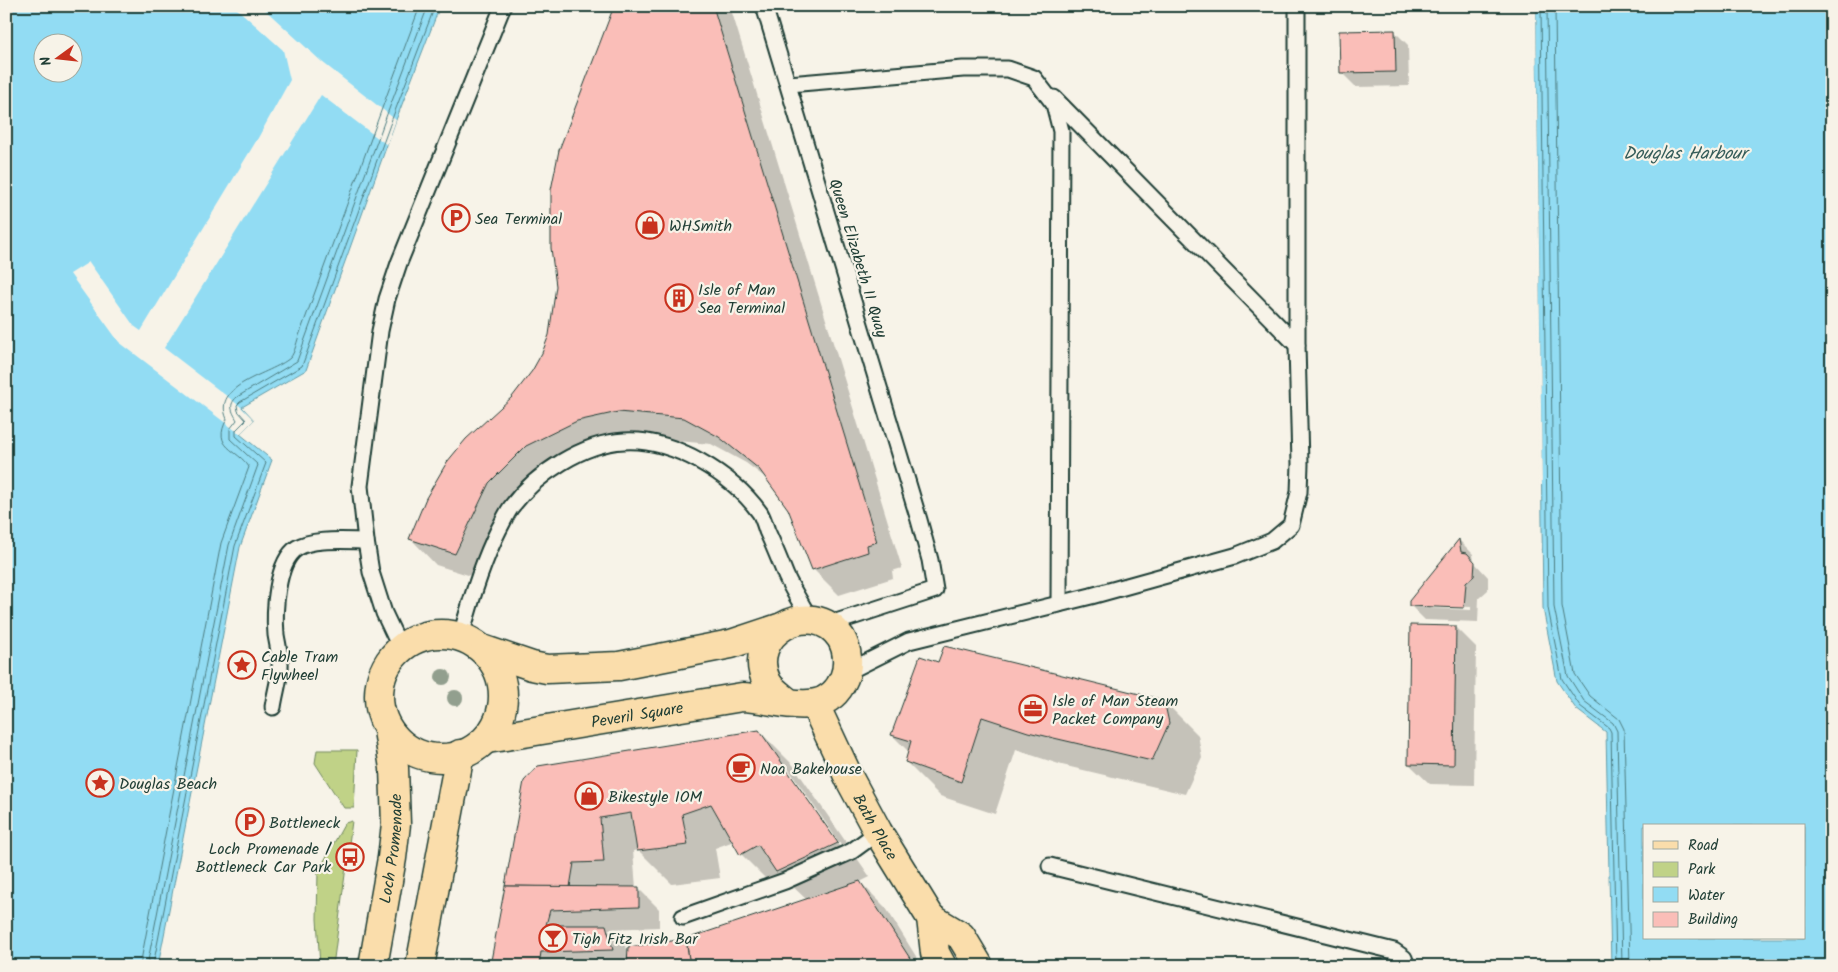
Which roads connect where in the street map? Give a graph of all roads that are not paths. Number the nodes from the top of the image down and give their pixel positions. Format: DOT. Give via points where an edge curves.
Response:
graph roads {
  1 [pos="503,6"];
  2 [pos="764,6"];
  3 [pos="1297,6"];
  4 [pos="1034,78"];
  5 [pos="788,84"];
  6 [pos="1297,345"];
  7 [pos="366,541"];
  8 [pos="1059,604"];
  9 [pos="819,622"];
  10 [pos="779,628"];
  11 [pos="461,636"];
  12 [pos="401,649"];
  13 [pos="485,650"];
  14 [pos="847,672"];
  15 [pos="802,704"];
  16 [pos="273,707"];
  17 [pos="388,730"];
  18 [pos="487,739"];
  19 [pos="460,754"];
  20 [pos="878,832"];
  21 [pos="1050,866"];
  22 [pos="683,917"];
  23 [pos="931,918"];
  24 [pos="373,966"];
  25 [pos="420,966"];
  26 [pos="942,966"];
  27 [pos="979,966"];
  28 [pos="1407,966"];
  1 -- 7 [label="lane" via="387,299 360,486"];
  2 -- 5 [label="lane, Queen Elizabeth II Quay"];
  3 -- 6 [label="lane"];
  4 -- 5 [label="lane" via="1008,69 963,70"];
  4 -- 6 [label="lane"];
  4 -- 8 [label="lane" via="1054,104 1061,131"];
  5 -- 9 [label="lane, Queen Elizabeth II Quay" via="919,520 935,590"];
  6 -- 8 [label="lane" via="1299,492 1291,525 1272,541 1235,556"];
  7 -- 12 [label="lane" via="382,607"];
  7 -- 16 [label="lane" via="314,542 297,548 285,561 277,591 276,634 280,671"];
  8 -- 14 [label="lane" via="909,641"];
  9 -- 10 [label="main road" via="794,620"];
  9 -- 11 [label="lane" via="788,579 760,514 720,473 670,447 624,441 592,448 564,462 538,478 511,506 486,555"];
  9 -- 14 [label="main road" via="840,638 847,654"];
  10 -- 13 [label="main road" via="731,644 619,666 546,669"];
  10 -- 15 [label="main road" via="768,639 762,653 762,669 767,684"];
  11 -- 12 [label="main road" via="436,634"];
  11 -- 13 [label="main road"];
  12 -- 17 [label="main road" via="387,663 378,690 379,710"];
  13 -- 18 [label="main road" via="498,670 503,689 500,717"];
  14 -- 15 [label="main road" via="841,687 829,698"];
  15 -- 18 [label="main road, Peveril Square" via="750,697 730,698"];
  15 -- 20 [label="main road, Bath Place"];
  17 -- 19 [label="main road" via="407,748 427,756 443,759"];
  17 -- 24 [label="main road, Loch Promenade" via="394,768 396,824"];
  18 -- 19 [label="main road"];
  19 -- 25 [label="main road"];
  20 -- 22 [label="lane" via="852,851 784,882"];
  20 -- 23 [label="main road, Bath Place"];
  21 -- 28 [label="lane" via="1394,951 1404,958"];
  23 -- 26 [label="main road, Bath Place" via="935,953"];
  23 -- 27 [label="main road, Bath Place" via="961,936"];
}
